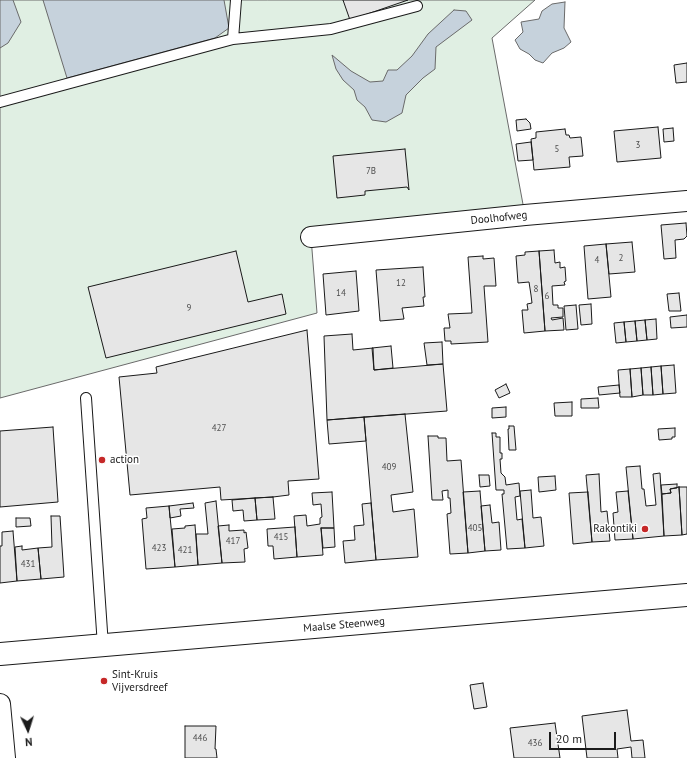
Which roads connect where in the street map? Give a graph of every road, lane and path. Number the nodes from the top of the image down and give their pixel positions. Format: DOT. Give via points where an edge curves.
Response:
graph roads {
  1 [pos="236,0"];
  2 [pos="417,6"];
  3 [pos="233,39"];
  4 [pos="0,102"];
  5 [pos="687,201"];
  6 [pos="311,237"];
  7 [pos="86,398"];
  8 [pos="687,595"];
  9 [pos="103,646"];
  10 [pos="0,654"];
  11 [pos="0,704"];
  12 [pos="5,758"];
  1 -- 3 [label="lane"];
  2 -- 3 [label="lane" via="331,30"];
  3 -- 4 [label="lane"];
  5 -- 6 [label="street, Doolhofweg"];
  7 -- 9 [label="lane"];
  8 -- 9 [label="main road, Maalse Steenweg"];
  9 -- 10 [label="main road, Maalse Steenweg"];
  11 -- 12 [label="street"];
}
